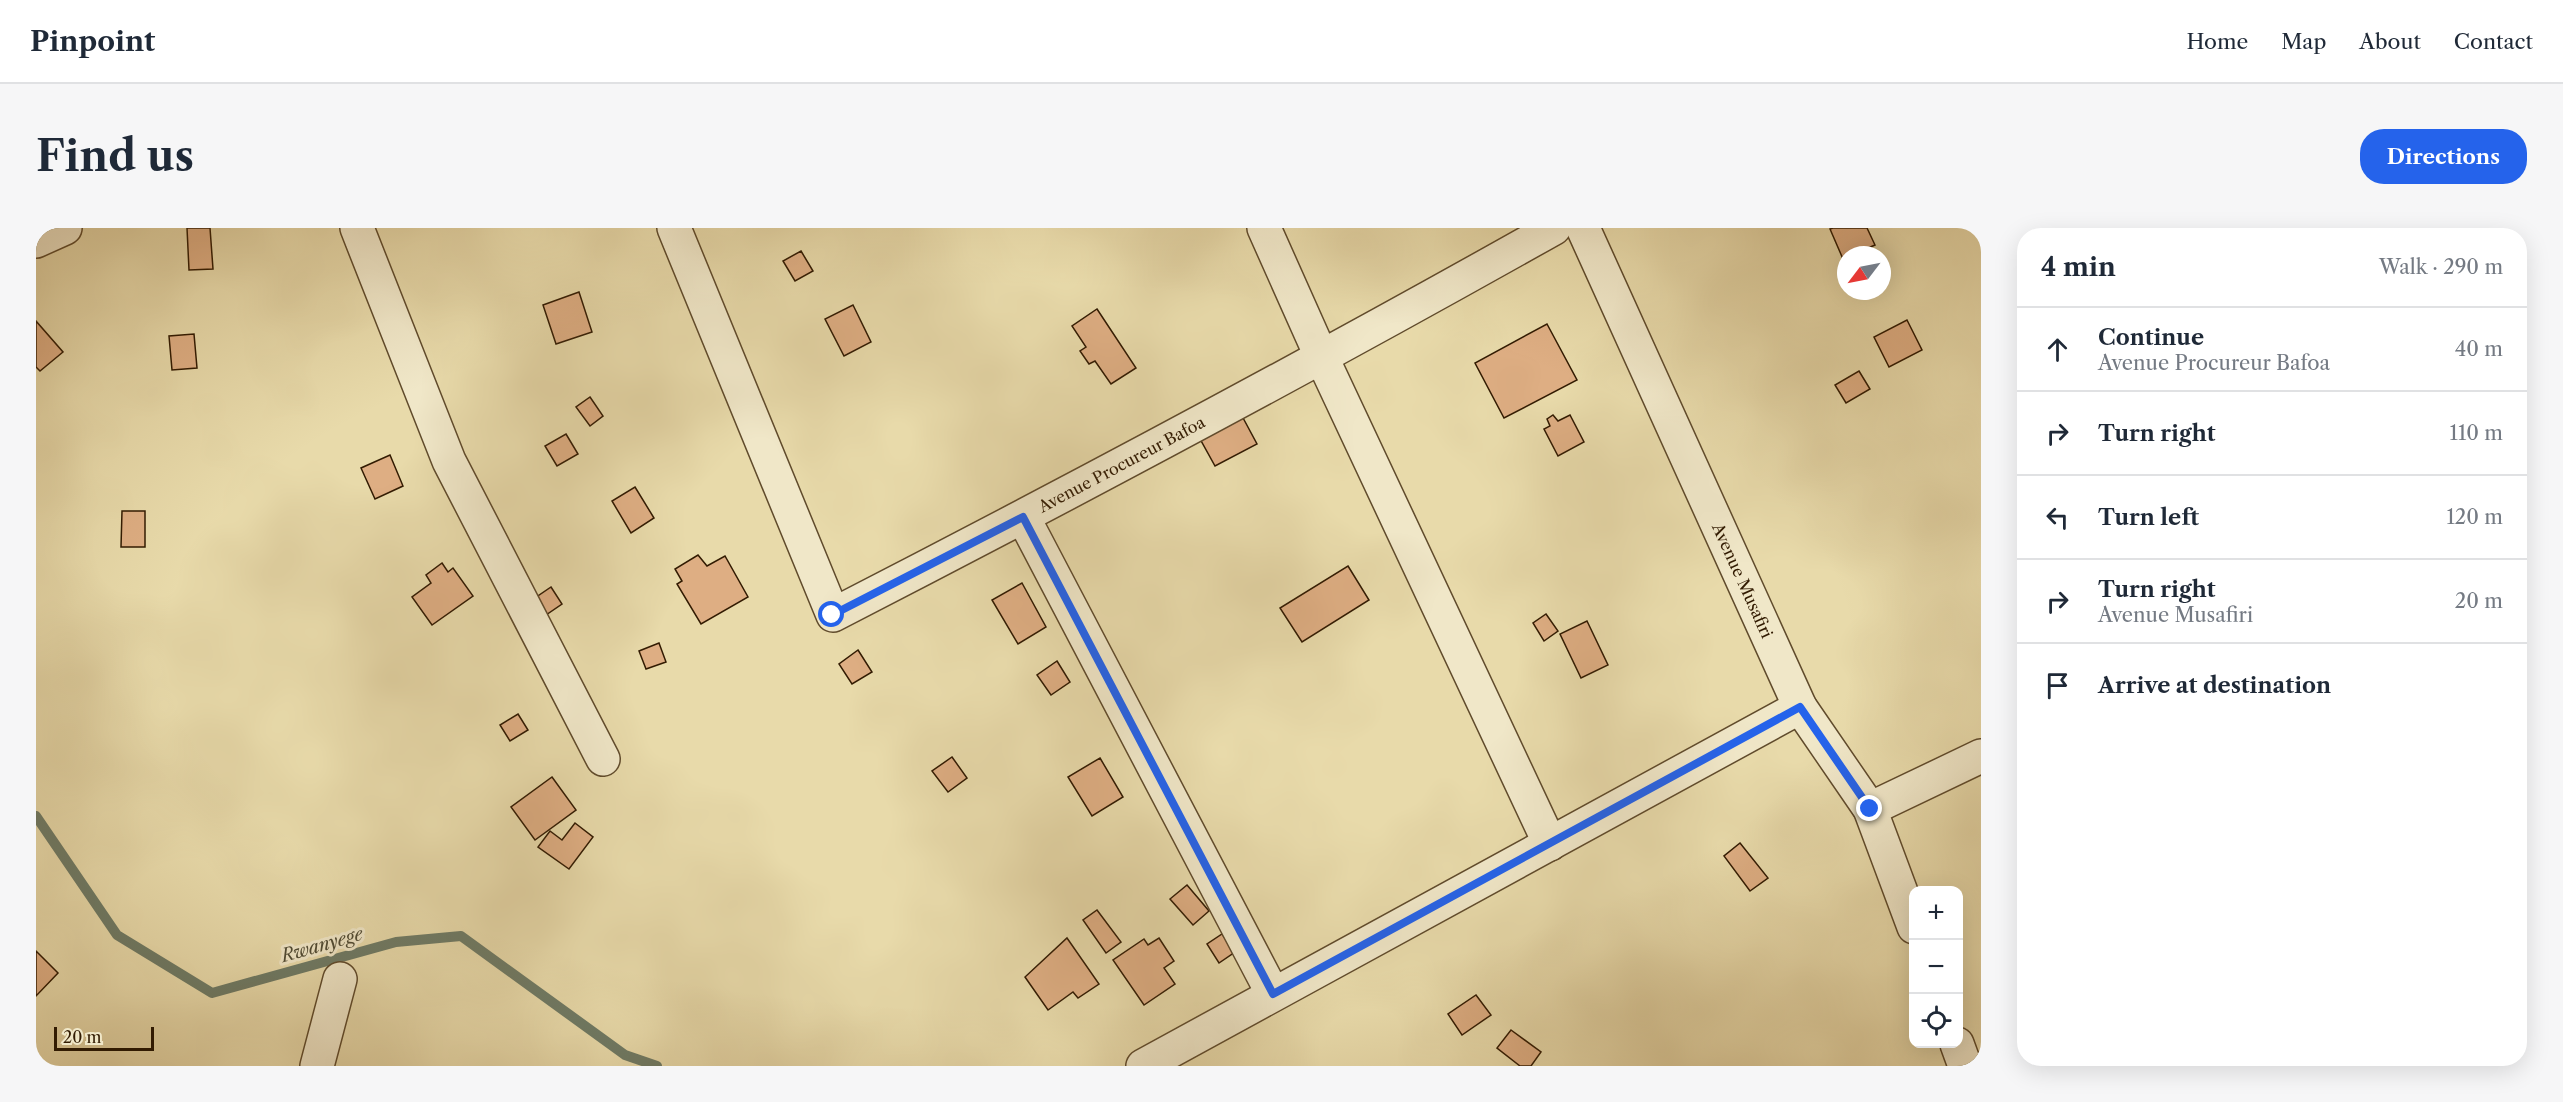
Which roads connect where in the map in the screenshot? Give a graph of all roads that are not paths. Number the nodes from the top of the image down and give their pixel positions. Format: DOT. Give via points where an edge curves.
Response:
graph roads {
  1 [pos="64,228"];
  2 [pos="357,228"];
  3 [pos="674,228"];
  4 [pos="1264,228"];
  5 [pos="1554,228"];
  6 [pos="1583,228"];
  7 [pos="36,240"];
  8 [pos="1322,358"];
  9 [pos="1023,517"];
  10 [pos="1800,707"];
  11 [pos="1981,756"];
  12 [pos="603,759"];
  13 [pos="1870,809"];
  14 [pos="1550,844"];
  15 [pos="1909,914"];
  16 [pos="340,979"];
  17 [pos="1273,994"];
  18 [pos="1958,1048"];
  19 [pos="317,1066"];
  20 [pos="1143,1066"];
  21 [pos="1965,1066"];
  1 -- 7 [label="street"];
  2 -- 12 [label="street" via="449,461"];
  3 -- 9 [label="street, Avenue Procureur Bafoa" via="832,615"];
  4 -- 8 [label="street"];
  5 -- 8 [label="street, Avenue Procureur Bafoa"];
  6 -- 10 [label="street, Avenue Musafiri"];
  8 -- 9 [label="street, Avenue Procureur Bafoa"];
  8 -- 14 [label="street"];
  9 -- 17 [label="street"];
  10 -- 13 [label="street, Avenue Musafiri"];
  10 -- 14 [label="street"];
  11 -- 13 [label="street"];
  13 -- 15 [label="street, Avenue Musafiri"];
  14 -- 17 [label="street"];
  16 -- 19 [label="street"];
  17 -- 20 [label="street"];
  18 -- 21 [label="street"];
}
